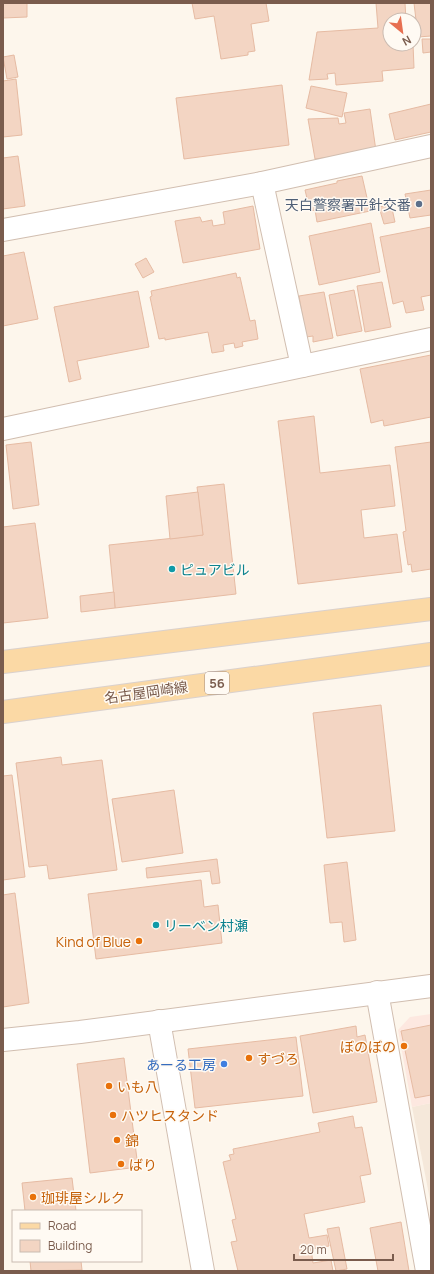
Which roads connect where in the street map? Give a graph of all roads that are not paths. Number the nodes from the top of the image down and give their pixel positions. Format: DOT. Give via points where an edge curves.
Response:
graph roads {
  1 [pos="431,146"];
  2 [pos="262,182"];
  3 [pos="3,230"];
  4 [pos="431,338"];
  5 [pos="302,366"];
  6 [pos="3,429"];
  7 [pos="431,609"];
  8 [pos="431,654"];
  9 [pos="3,662"];
  10 [pos="3,712"];
  11 [pos="431,986"];
  12 [pos="378,992"];
  13 [pos="159,1021"];
  14 [pos="3,1040"];
  15 [pos="203,1271"];
  16 [pos="427,1271"];
  1 -- 2 [label="street"];
  2 -- 3 [label="street"];
  2 -- 5 [label="street"];
  4 -- 5 [label="street"];
  5 -- 6 [label="street"];
  7 -- 9 [label="main road"];
  8 -- 10 [label="main road, 名古屋岡崎線 / 56"];
  11 -- 12 [label="street"];
  12 -- 13 [label="street"];
  12 -- 16 [label="street"];
  13 -- 14 [label="street"];
  13 -- 15 [label="street"];
}
